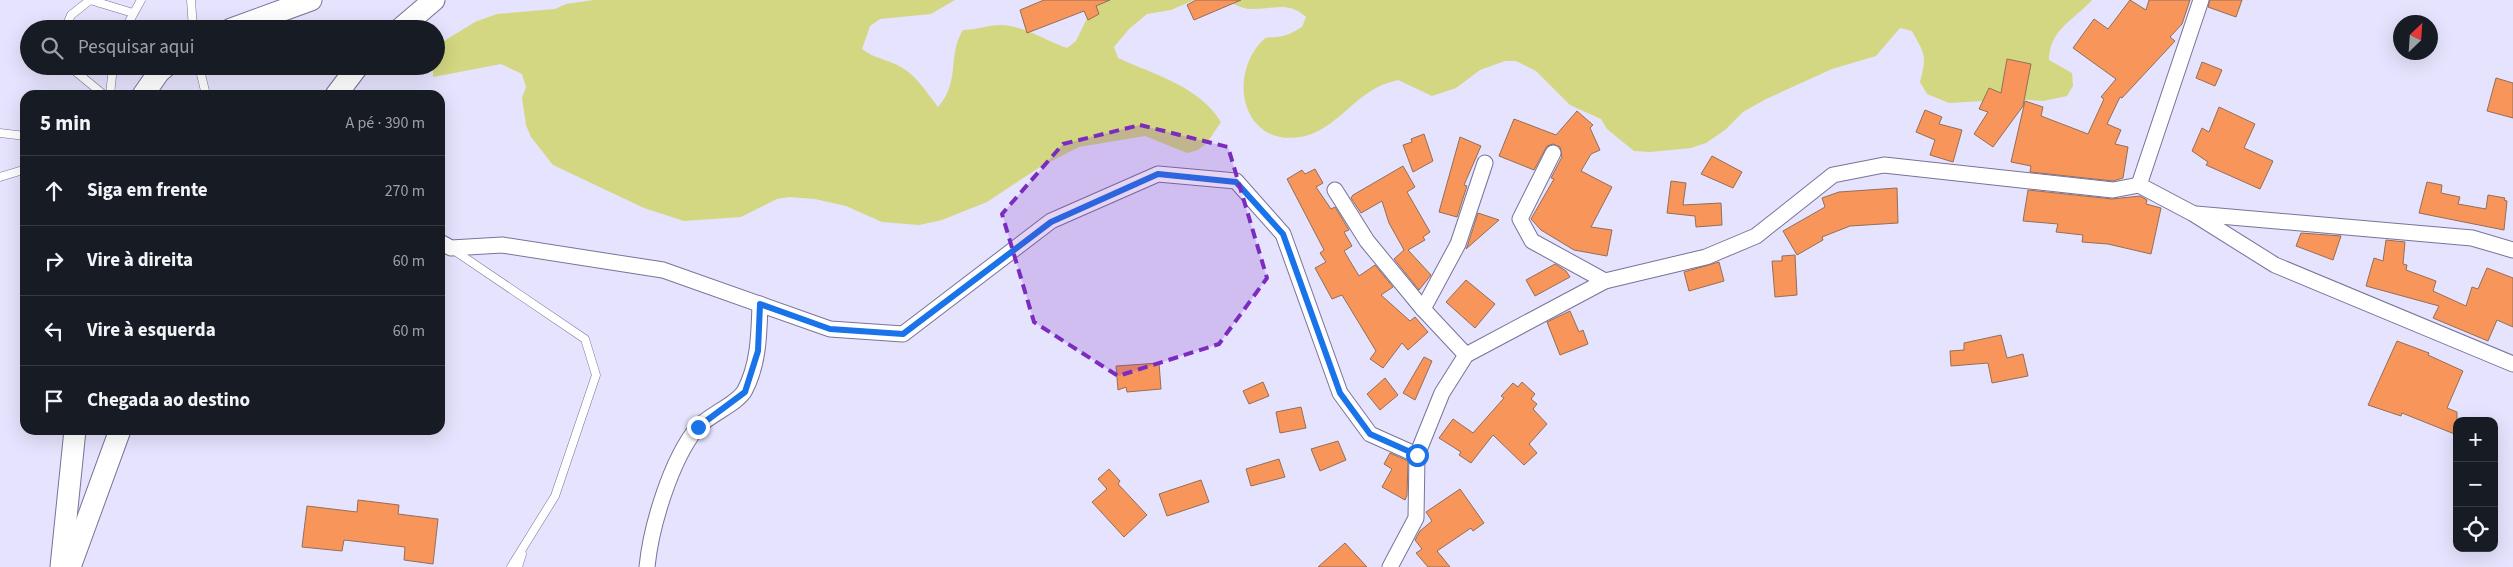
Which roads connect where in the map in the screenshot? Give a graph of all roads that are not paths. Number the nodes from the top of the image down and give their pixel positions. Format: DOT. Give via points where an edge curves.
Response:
graph roads {
  1 [pos="141,0"];
  2 [pos="191,0"];
  3 [pos="311,0"];
  4 [pos="434,0"];
  5 [pos="2202,0"];
  6 [pos="133,13"];
  7 [pos="69,20"];
  8 [pos="129,20"];
  9 [pos="192,20"];
  10 [pos="256,20"];
  11 [pos="411,20"];
  12 [pos="80,75"];
  13 [pos="112,75"];
  14 [pos="156,75"];
  15 [pos="201,75"];
  16 [pos="351,75"];
  17 [pos="98,90"];
  18 [pos="111,90"];
  19 [pos="146,90"];
  20 [pos="205,90"];
  21 [pos="340,90"];
  22 [pos="0,133"];
  23 [pos="20,135"];
  24 [pos="1553,153"];
  25 [pos="1485,163"];
  26 [pos="20,171"];
  27 [pos="0,177"];
  28 [pos="2139,185"];
  29 [pos="1335,190"];
  30 [pos="2192,213"];
  31 [pos="445,245"];
  32 [pos="2513,250"];
  33 [pos="1605,281"];
  34 [pos="760,304"];
  35 [pos="1423,309"];
  36 [pos="1466,355"];
  37 [pos="2513,364"];
  38 [pos="74,435"];
  39 [pos="118,435"];
  40 [pos="1417,455"];
  41 [pos="523,550"];
  42 [pos="61,567"];
  43 [pos="70,567"];
  44 [pos="511,567"];
  45 [pos="518,567"];
  46 [pos="647,567"];
  47 [pos="1390,567"];
  1 -- 6 [label="lane"];
  2 -- 9 [label="lane"];
  3 -- 10 [label="main road"];
  4 -- 11 [label="main road"];
  5 -- 28 [label="street"];
  6 -- 7 [label="lane" via="90,0"];
  6 -- 8 [label="lane"];
  12 -- 17 [label="lane"];
  13 -- 18 [label="lane"];
  14 -- 19 [label="main road"];
  15 -- 20 [label="lane"];
  16 -- 21 [label="main road"];
  22 -- 23 [label="lane"];
  24 -- 33 [label="street" via="1520,219 1532,241"];
  25 -- 35 [label="street" via="1458,244"];
  26 -- 27 [label="lane"];
  28 -- 30 [label="street"];
  28 -- 33 [label="street" via="2113,190 1884,165 1833,175 1756,236 1706,257"];
  29 -- 35 [label="street" via="1367,241"];
  30 -- 32 [label="street" via="2472,238"];
  30 -- 37 [label="street" via="2275,265"];
  31 -- 34 [label="street" via="502,245 663,270"];
  31 -- 41 [label="lane" via="585,339 596,375 555,496"];
  33 -- 36 [label="street"];
  34 -- 40 [label="street" via="830,329 903,334 1051,222 1158,174 1236,182 1283,234 1340,393 1370,434"];
  34 -- 46 [label="street" via="758,351 745,392 698,427 671,474 649,545"];
  35 -- 36 [label="street"];
  36 -- 40 [label="street" via="1442,393"];
  38 -- 42 [label="main road"];
  39 -- 43 [label="main road"];
  40 -- 47 [label="street" via="1416,518"];
  41 -- 44 [label="lane"];
  41 -- 45 [label="lane"];
}
